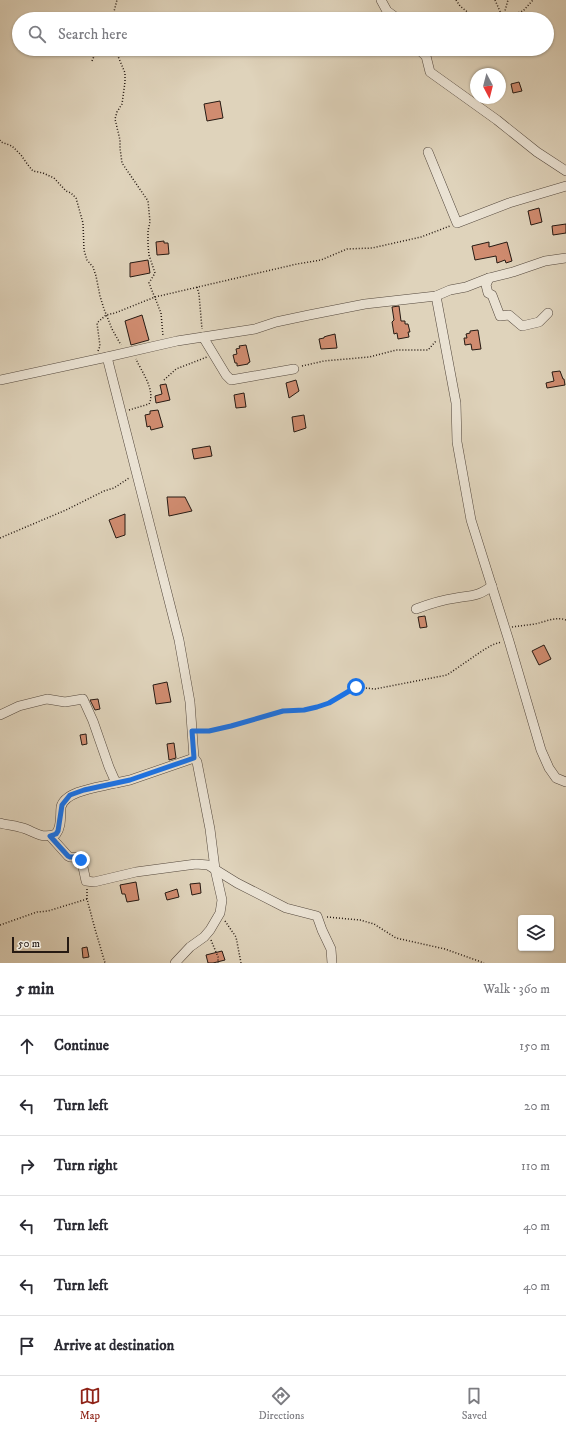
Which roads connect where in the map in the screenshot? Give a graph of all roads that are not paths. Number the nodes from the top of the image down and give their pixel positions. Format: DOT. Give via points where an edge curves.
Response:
graph roads {
  1 [pos="381,0"];
  2 [pos="388,12"];
  3 [pos="426,56"];
  4 [pos="428,152"];
  5 [pos="566,171"];
  6 [pos="566,186"];
  7 [pos="566,258"];
  8 [pos="489,278"];
  9 [pos="436,296"];
  10 [pos="548,313"];
  11 [pos="203,337"];
  12 [pos="107,357"];
  13 [pos="294,369"];
  14 [pos="0,380"];
  15 [pos="492,586"];
  16 [pos="416,609"];
  17 [pos="0,715"];
  18 [pos="194,758"];
  19 [pos="116,782"];
  20 [pos="566,782"];
  21 [pos="0,824"];
  22 [pos="50,836"];
  23 [pos="215,869"];
  24 [pos="175,963"];
  25 [pos="332,963"];
  1 -- 2 [label="street"];
  3 -- 5 [label="street" via="430,72"];
  4 -- 6 [label="street" via="457,223 509,203"];
  7 -- 8 [label="street" via="545,261"];
  8 -- 9 [label="street"];
  8 -- 10 [label="street" via="486,285 488,293 492,295 500,316 509,315 522,326 538,322"];
  9 -- 11 [label="street" via="365,304 276,322 255,329"];
  9 -- 15 [label="street" via="456,403 457,442 471,520"];
  11 -- 12 [label="street"];
  11 -- 13 [label="street" via="231,380"];
  12 -- 14 [label="street"];
  12 -- 18 [label="street" via="178,640 190,702"];
  15 -- 16 [label="street" via="477,595 433,602"];
  15 -- 20 [label="street" via="541,752 556,778"];
  17 -- 19 [label="street" via="19,706 47,699 65,702 83,699"];
  18 -- 19 [label="street" via="130,780"];
  18 -- 23 [label="street" via="197,762 210,829"];
  19 -- 22 [label="street" via="70,795 62,805 58,831"];
  21 -- 22 [label="street"];
  22 -- 23 [label="street" via="68,856 80,858 86,881 94,882 136,872 196,864 208,865"];
  23 -- 24 [label="street" via="222,900 219,914 207,934"];
  23 -- 25 [label="street" via="286,908 317,916 331,949"];
}
